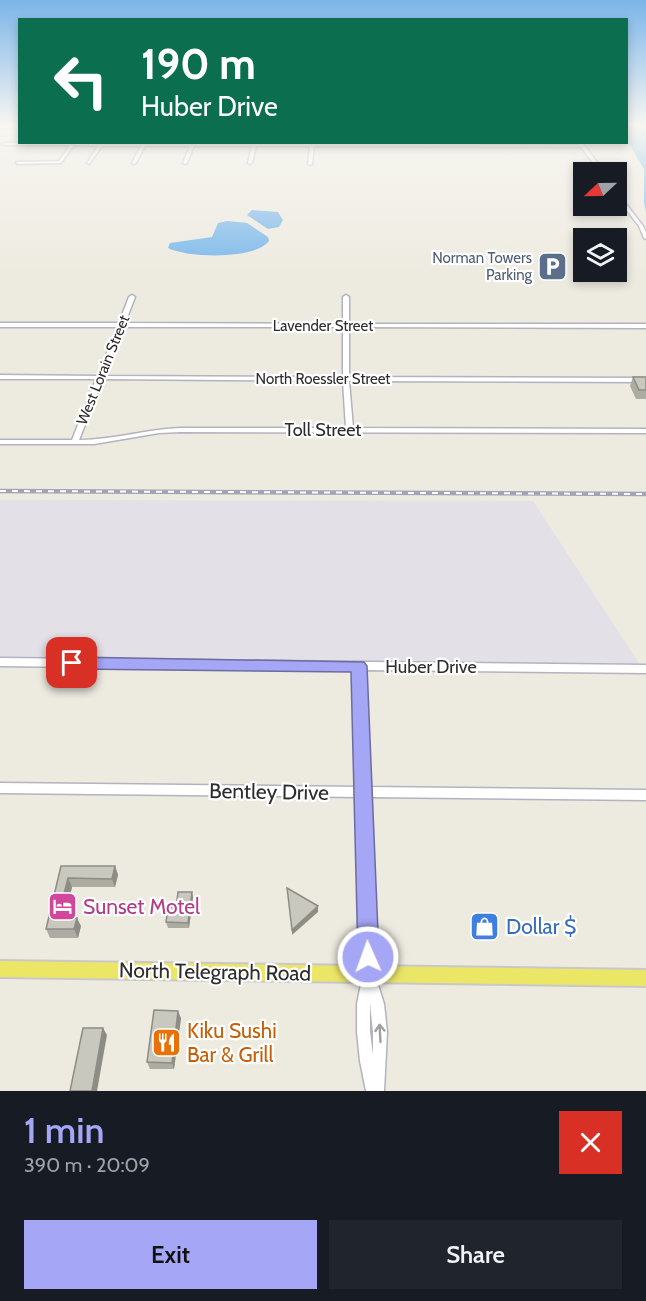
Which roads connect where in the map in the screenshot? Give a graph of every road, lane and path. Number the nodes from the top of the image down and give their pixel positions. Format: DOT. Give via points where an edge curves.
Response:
graph roads {
  1 [pos="627,207"];
  2 [pos="646,238"];
  3 [pos="132,297"];
  4 [pos="346,297"];
  5 [pos="0,325"];
  6 [pos="122,325"];
  7 [pos="346,326"];
  8 [pos="646,326"];
  9 [pos="0,377"];
  10 [pos="100,377"];
  11 [pos="346,379"];
  12 [pos="646,380"];
  13 [pos="350,429"];
  14 [pos="646,431"];
  15 [pos="0,442"];
  16 [pos="75,442"];
  17 [pos="0,662"];
  18 [pos="359,666"];
  19 [pos="646,669"];
  20 [pos="0,788"];
  21 [pos="363,794"];
  22 [pos="646,795"];
  23 [pos="0,969"];
  24 [pos="369,974"];
  25 [pos="646,978"];
  26 [pos="375,1091"];
  1 -- 2 [label="street"];
  3 -- 6 [label="street, West Lorain Street"];
  4 -- 7 [label="street"];
  5 -- 6 [label="street, Lavender Street"];
  6 -- 7 [label="street, Lavender Street"];
  6 -- 10 [label="street, West Lorain Street"];
  7 -- 8 [label="street, Lavender Street"];
  7 -- 11 [label="street"];
  9 -- 10 [label="street, North Roessler Street"];
  10 -- 11 [label="street, North Roessler Street"];
  10 -- 16 [label="street, West Lorain Street"];
  11 -- 12 [label="street, North Roessler Street"];
  11 -- 13 [label="street"];
  13 -- 14 [label="street, Toll Street"];
  13 -- 16 [label="street, Toll Street" via="159,431"];
  15 -- 16 [label="street, Toll Street"];
  17 -- 18 [label="street, Huber Drive"];
  18 -- 19 [label="street, Huber Drive"];
  18 -- 21 [label="street"];
  20 -- 21 [label="street, Bentley Drive"];
  21 -- 22 [label="street, Bentley Drive"];
  21 -- 24 [label="street"];
  23 -- 24 [label="main road, North Telegraph Road"];
  24 -- 25 [label="main road, North Telegraph Road"];
  24 -- 26 [label="street" via="362,998 364,1050"];
}
